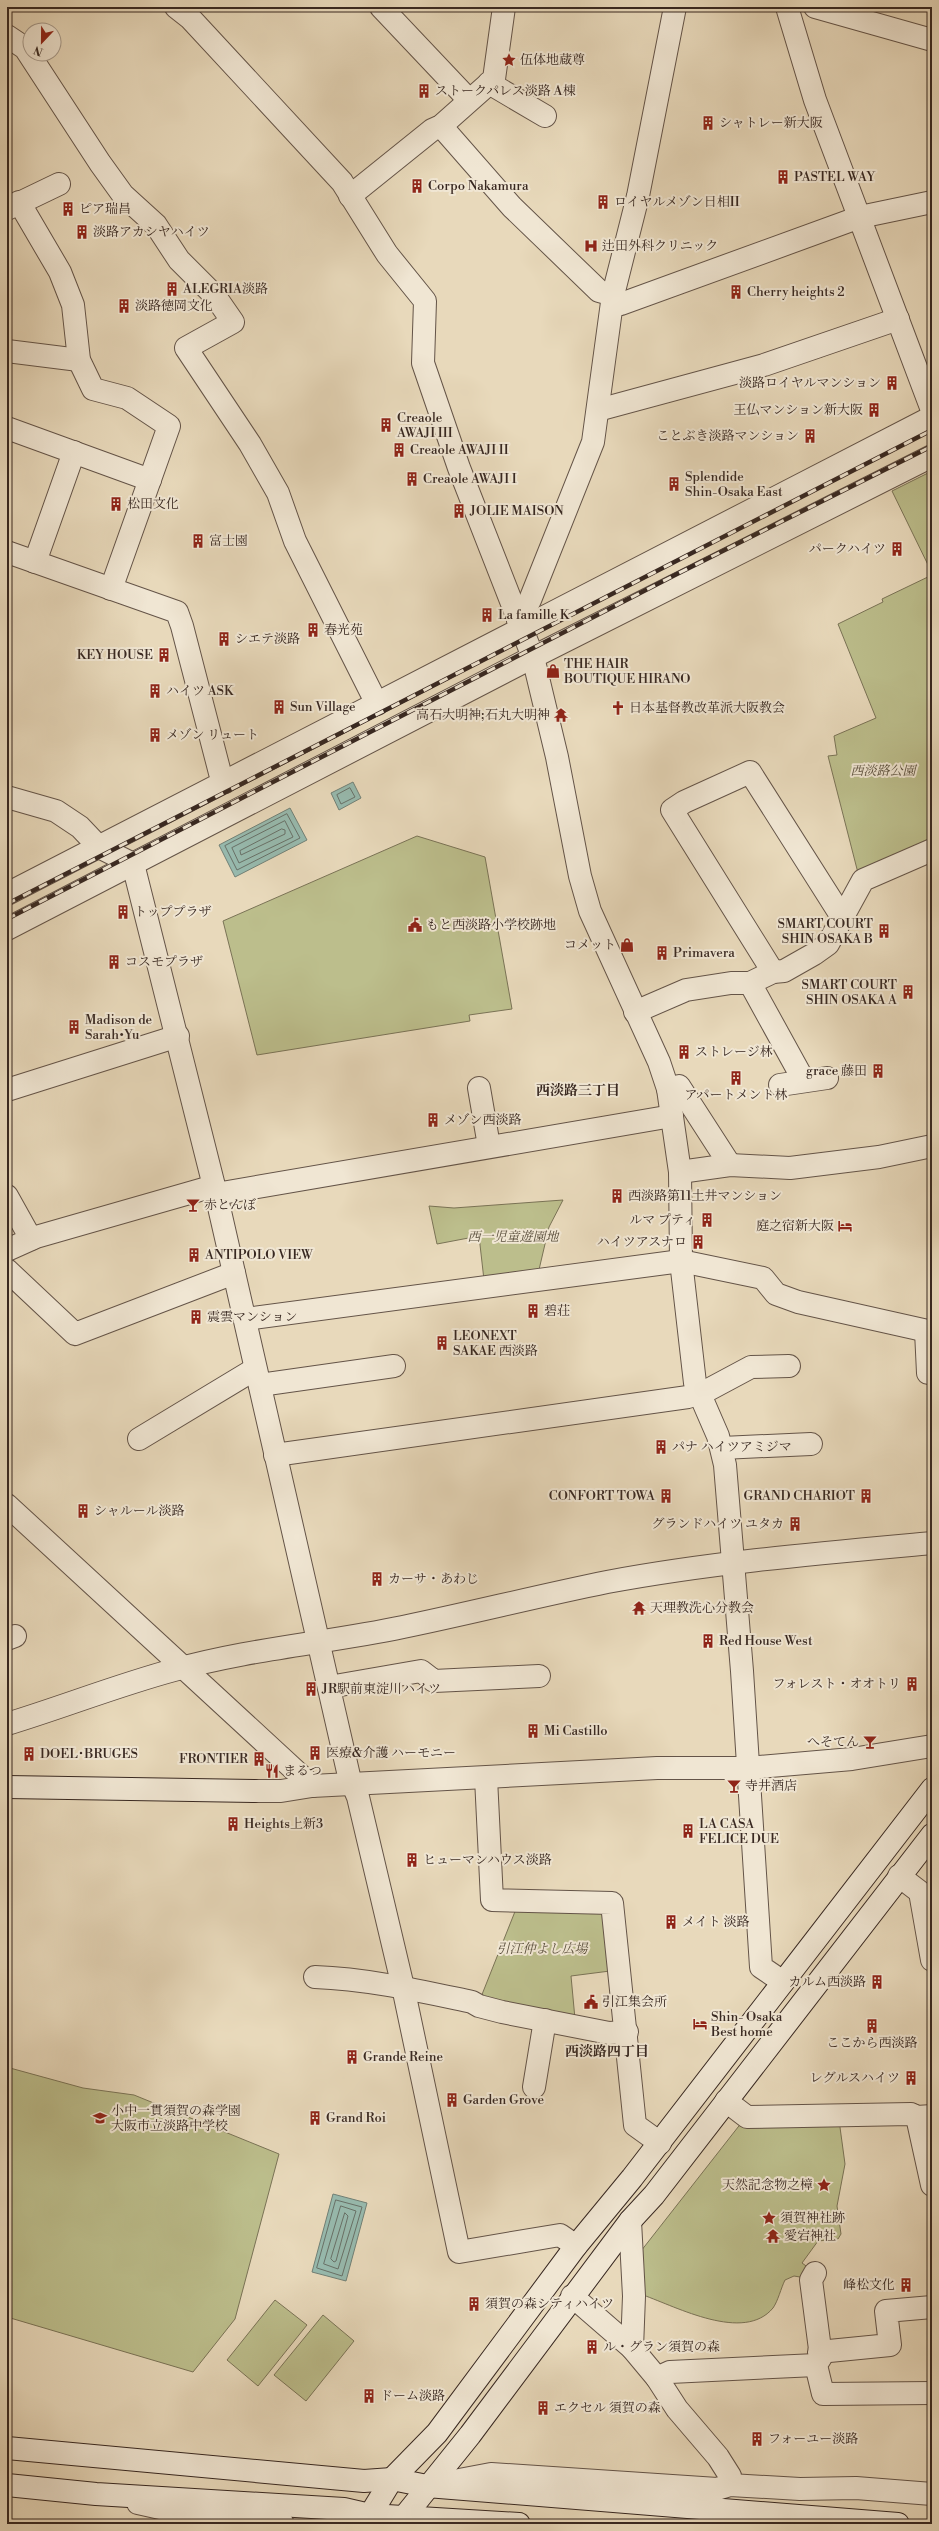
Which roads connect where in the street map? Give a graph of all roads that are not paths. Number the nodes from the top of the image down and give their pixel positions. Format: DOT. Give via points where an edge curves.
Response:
graph roads {
  1 [pos="176,7"];
  2 [pos="381,7"];
  3 [pos="504,7"];
  4 [pos="675,7"];
  5 [pos="787,7"];
  6 [pos="814,7"];
  7 [pos="7,36"];
  8 [pos="932,40"];
  9 [pos="479,92"];
  10 [pos="545,116"];
  11 [pos="441,126"];
  12 [pos="59,184"];
  13 [pos="350,196"];
  14 [pos="932,202"];
  15 [pos="13,205"];
  16 [pos="860,216"];
  17 [pos="612,300"];
  18 [pos="898,319"];
  19 [pos="7,351"];
  20 [pos="79,360"];
  21 [pos="598,410"];
  22 [pos="932,410"];
  23 [pos="932,417"];
  24 [pos="7,428"];
  25 [pos="74,452"];
  26 [pos="932,456"];
  27 [pos="150,480"];
  28 [pos="7,552"];
  29 [pos="35,562"];
  30 [pos="111,589"];
  31 [pos="520,625"];
  32 [pos="533,657"];
  33 [pos="443,670"];
  34 [pos="457,696"];
  35 [pos="377,704"];
  36 [pos="230,779"];
  37 [pos="7,797"];
  38 [pos="250,803"];
  39 [pos="99,847"];
  40 [pos="932,850"];
  41 [pos="133,864"];
  42 [pos="7,894"];
  43 [pos="842,917"];
  44 [pos="7,929"];
  45 [pos="773,972"];
  46 [pos="750,983"];
  47 [pos="636,1012"];
  48 [pos="178,1036"];
  49 [pos="827,1078"];
  50 [pos="804,1082"];
  51 [pos="780,1085"];
  52 [pos="479,1088"];
  53 [pos="668,1088"];
  54 [pos="7,1090"];
  55 [pos="672,1116"];
  56 [pos="489,1146"];
  57 [pos="932,1146"];
  58 [pos="730,1165"];
  59 [pos="680,1172"];
  60 [pos="215,1190"];
  61 [pos="7,1196"];
  62 [pos="32,1239"];
  63 [pos="7,1250"];
  64 [pos="681,1261"];
  65 [pos="7,1270"];
  66 [pos="234,1273"];
  67 [pos="245,1320"];
  68 [pos="929,1331"];
  69 [pos="394,1366"];
  70 [pos="789,1366"];
  71 [pos="928,1373"];
  72 [pos="258,1377"];
  73 [pos="700,1393"];
  74 [pos="139,1439"];
  75 [pos="811,1444"];
  76 [pos="722,1448"];
  77 [pos="274,1455"];
  78 [pos="7,1505"];
  79 [pos="932,1543"];
  80 [pos="734,1563"];
  81 [pos="319,1643"];
  82 [pos="185,1667"];
  83 [pos="539,1676"];
  84 [pos="329,1687"];
  85 [pos="7,1724"];
  86 [pos="932,1746"];
  87 [pos="748,1768"];
  88 [pos="486,1778"];
  89 [pos="353,1785"];
  90 [pos="312,1786"];
  91 [pos="7,1787"];
  92 [pos="932,1789"];
  93 [pos="932,1834"];
  94 [pos="899,1876"];
  95 [pos="931,1955"];
  96 [pos="315,1977"];
  97 [pos="782,1982"];
  98 [pos="403,1987"];
  99 [pos="545,2020"];
  100 [pos="627,2032"];
  101 [pos="534,2087"];
  102 [pos="726,2101"];
  103 [pos="924,2117"];
  104 [pos="660,2142"];
  105 [pos="932,2185"];
  106 [pos="630,2221"];
  107 [pos="576,2246"];
  108 [pos="815,2273"];
  109 [pos="572,2296"];
  110 [pos="932,2307"];
  111 [pos="632,2348"];
  112 [pos="817,2358"];
  113 [pos="657,2378"];
  114 [pos="932,2392"];
  115 [pos="7,2448"];
  116 [pos="392,2479"];
  117 [pos="7,2485"];
  118 [pos="730,2485"];
  119 [pos="427,2486"];
  120 [pos="96,2494"];
  121 [pos="932,2494"];
  122 [pos="368,2520"];
  123 [pos="407,2522"];
  124 [pos="283,2524"];
  125 [pos="343,2524"];
  126 [pos="519,2524"];
  127 [pos="898,2524"];
  1 -- 13 [label="street" via="190,18 276,110 342,182"];
  2 -- 9 [label="street"];
  3 -- 9 [label="street" via="494,79"];
  4 -- 17 [label="street" via="638,196"];
  5 -- 16 [label="street" via="815,100"];
  6 -- 8 [label="street"];
  7 -- 35 [label="street" via="25,48 123,195 156,225 179,260 215,296 233,322 186,348 250,444 278,493 298,547"];
  9 -- 10 [label="street"];
  9 -- 11 [label="street"];
  11 -- 13 [label="street" via="432,130"];
  11 -- 17 [label="street" via="512,207 599,291"];
  12 -- 15 [label="street"];
  13 -- 31 [label="street" via="387,254 424,301 424,363 439,413"];
  14 -- 16 [label="street"];
  15 -- 20 [label="street" via="60,272 73,305"];
  16 -- 17 [label="street" via="621,304"];
  16 -- 18 [label="street"];
  17 -- 21 [label="street"];
  18 -- 21 [label="street" via="764,365"];
  18 -- 22 [label="street"];
  19 -- 20 [label="street"];
  20 -- 27 [label="street" via="93,389 127,398 169,426"];
  21 -- 31 [label="street" via="593,442"];
  23 -- 31 [label="street"];
  24 -- 25 [label="street"];
  25 -- 27 [label="street"];
  25 -- 29 [label="street"];
  26 -- 32 [label="street"];
  27 -- 30 [label="street"];
  28 -- 29 [label="street"];
  29 -- 30 [label="street"];
  30 -- 36 [label="street" via="176,612 182,626 220,773"];
  31 -- 32 [label="street"];
  31 -- 33 [label="street"];
  32 -- 34 [label="street"];
  32 -- 47 [label="street" via="580,876 590,911"];
  33 -- 34 [label="street"];
  33 -- 35 [label="street"];
  34 -- 38 [label="street"];
  35 -- 36 [label="street"];
  36 -- 38 [label="street"];
  36 -- 39 [label="street"];
  37 -- 39 [label="street" via="56,811 80,827"];
  38 -- 41 [label="street"];
  39 -- 41 [label="street"];
  39 -- 42 [label="street"];
  40 -- 43 [label="street" via="863,880"];
  41 -- 44 [label="street"];
  41 -- 48 [label="street"];
  43 -- 45 [label="street" via="828,944 784,970"];
  43 -- 45 [label="street" via="750,772 672,810"];
  45 -- 46 [label="street"];
  46 -- 47 [label="street" via="686,990"];
  46 -- 50 [label="street"];
  47 -- 53 [label="street"];
  48 -- 54 [label="street"];
  48 -- 60 [label="street"];
  49 -- 50 [label="street"];
  50 -- 51 [label="street"];
  52 -- 56 [label="street"];
  53 -- 55 [label="street"];
  53 -- 58 [label="street" via="679,1086"];
  55 -- 56 [label="street"];
  55 -- 59 [label="street"];
  56 -- 60 [label="street"];
  57 -- 58 [label="street" via="879,1157 790,1168"];
  58 -- 59 [label="street"];
  59 -- 64 [label="street"];
  60 -- 62 [label="street"];
  60 -- 66 [label="street"];
  61 -- 62 [label="street"];
  62 -- 63 [label="street"];
  64 -- 67 [label="street"];
  64 -- 68 [label="street" via="763,1278 776,1294 798,1302"];
  64 -- 73 [label="street" via="695,1382"];
  65 -- 66 [label="street" via="75,1334"];
  66 -- 67 [label="street"];
  67 -- 72 [label="street"];
  68 -- 71 [label="street"];
  69 -- 72 [label="street"];
  70 -- 73 [label="street" via="751,1367"];
  72 -- 74 [label="street"];
  72 -- 77 [label="street"];
  73 -- 76 [label="street"];
  73 -- 77 [label="street" via="688,1397"];
  75 -- 76 [label="street"];
  76 -- 80 [label="street"];
  77 -- 81 [label="street"];
  78 -- 82 [label="street"];
  79 -- 80 [label="street"];
  80 -- 81 [label="street" via="607,1582"];
  80 -- 87 [label="street"];
  81 -- 82 [label="street" via="246,1652"];
  81 -- 84 [label="street"];
  82 -- 85 [label="street"];
  82 -- 90 [label="street"];
  83 -- 84 [label="street" via="434,1681 421,1671"];
  84 -- 89 [label="street"];
  86 -- 87 [label="street" via="852,1759"];
  87 -- 88 [label="street" via="657,1768"];
  87 -- 97 [label="street" via="761,1967"];
  88 -- 89 [label="street"];
  88 -- 100 [label="street" via="492,1900 612,1903"];
  89 -- 90 [label="street"];
  89 -- 98 [label="street"];
  90 -- 91 [label="street" via="281,1791"];
  92 -- 97 [label="street"];
  93 -- 94 [label="street"];
  94 -- 95 [label="street" via="920,1892"];
  94 -- 102 [label="street"];
  96 -- 98 [label="street" via="350,1978"];
  97 -- 104 [label="street"];
  98 -- 99 [label="street"];
  98 -- 107 [label="street" via="460,2252 560,2235"];
  99 -- 100 [label="street" via="609,2033"];
  99 -- 101 [label="street"];
  100 -- 104 [label="street" via="636,2125"];
  102 -- 103 [label="street" via="747,2117 911,2114"];
  102 -- 106 [label="street" via="654,2195"];
  103 -- 105 [label="street"];
  104 -- 107 [label="street"];
  106 -- 109 [label="street"];
  106 -- 111 [label="street" via="634,2296"];
  107 -- 116 [label="street" via="437,2433"];
  108 -- 112 [label="street" via="811,2280"];
  109 -- 111 [label="street"];
  109 -- 119 [label="street" via="470,2435"];
  110 -- 112 [label="street" via="886,2311 890,2345"];
  111 -- 113 [label="street"];
  112 -- 113 [label="street" via="670,2372"];
  112 -- 114 [label="street" via="823,2394"];
  113 -- 118 [label="street" via="677,2409 718,2457 730,2476"];
  115 -- 116 [label="street" via="356,2481"];
  116 -- 119 [label="street"];
  116 -- 122 [label="street"];
  117 -- 120 [label="street"];
  118 -- 119 [label="street" via="717,2489 491,2474"];
  118 -- 121 [label="street" via="800,2489 856,2488"];
  119 -- 123 [label="street"];
  119 -- 127 [label="street"];
  120 -- 122 [label="street" via="344,2509"];
  120 -- 124 [label="street" via="196,2516"];
  122 -- 123 [label="street"];
  122 -- 125 [label="street"];
  123 -- 126 [label="street"];
}
